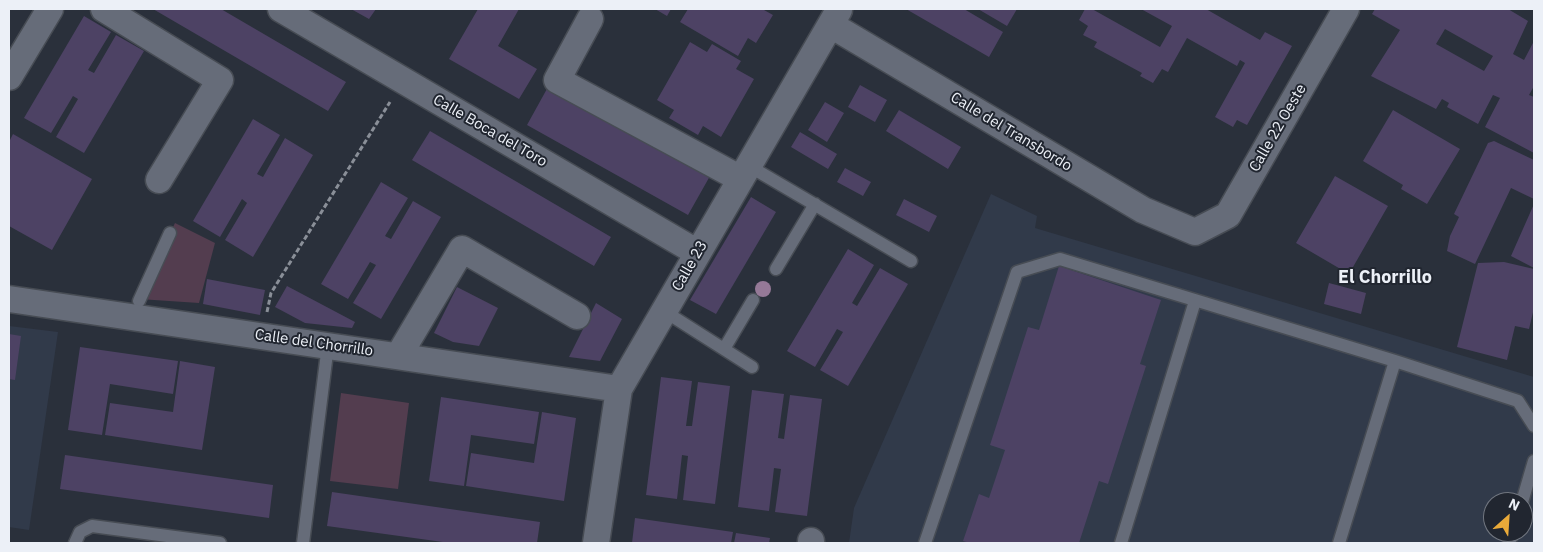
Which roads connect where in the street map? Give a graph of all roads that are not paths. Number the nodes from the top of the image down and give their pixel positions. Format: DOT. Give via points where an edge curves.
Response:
graph roads {
  1 [pos="50,9"];
  2 [pos="104,9"];
  3 [pos="281,9"];
  4 [pos="1346,9"];
  5 [pos="836,17"];
  6 [pos="590,19"];
  7 [pos="9,77"];
  8 [pos="745,173"];
  9 [pos="159,180"];
  10 [pos="815,204"];
  11 [pos="1194,232"];
  12 [pos="170,233"];
  13 [pos="698,253"];
  14 [pos="911,261"];
  15 [pos="776,268"];
  16 [pos="9,299"];
  17 [pos="753,300"];
  18 [pos="138,301"];
  19 [pos="1195,301"];
  20 [pos="664,311"];
  21 [pos="577,316"];
  22 [pos="328,345"];
  23 [pos="724,350"];
  24 [pos="399,356"];
  25 [pos="1395,361"];
  26 [pos="752,367"];
  27 [pos="619,388"];
  28 [pos="1534,426"];
  29 [pos="1534,460"];
  30 [pos="1525,492"];
  31 [pos="75,543"];
  32 [pos="220,543"];
  33 [pos="303,543"];
  34 [pos="596,543"];
  35 [pos="925,543"];
  36 [pos="1121,543"];
  37 [pos="1339,543"];
  1 -- 7 [label="street"];
  2 -- 9 [label="street" via="220,80"];
  3 -- 13 [label="street, Calle Boca del Toro"];
  4 -- 11 [label="street, Calle 22 Oeste" via="1228,214"];
  5 -- 8 [label="street, Calle 23"];
  5 -- 11 [label="street, Calle del Transbordo" via="1143,210"];
  6 -- 8 [label="street" via="557,80"];
  8 -- 10 [label="lane"];
  8 -- 13 [label="street, Calle 23"];
  10 -- 14 [label="lane"];
  10 -- 15 [label="lane"];
  12 -- 18 [label="lane"];
  13 -- 20 [label="street, Calle 23"];
  16 -- 22 [label="street, Calle del Chorrillo"];
  17 -- 23 [label="lane"];
  19 -- 25 [label="lane"];
  19 -- 35 [label="lane" via="1060,259 1017,272"];
  19 -- 36 [label="lane"];
  20 -- 23 [label="lane"];
  20 -- 27 [label="street, Calle 23"];
  21 -- 24 [label="street" via="462,249"];
  22 -- 24 [label="street, Calle del Chorrillo"];
  22 -- 33 [label="lane"];
  23 -- 26 [label="lane"];
  24 -- 27 [label="street, Calle del Chorrillo"];
  25 -- 28 [label="lane" via="1518,401"];
  25 -- 37 [label="lane"];
  27 -- 34 [label="street, Calle 23"];
  29 -- 30 [label="lane"];
  31 -- 32 [label="lane" via="80,532 92,526"];
}
